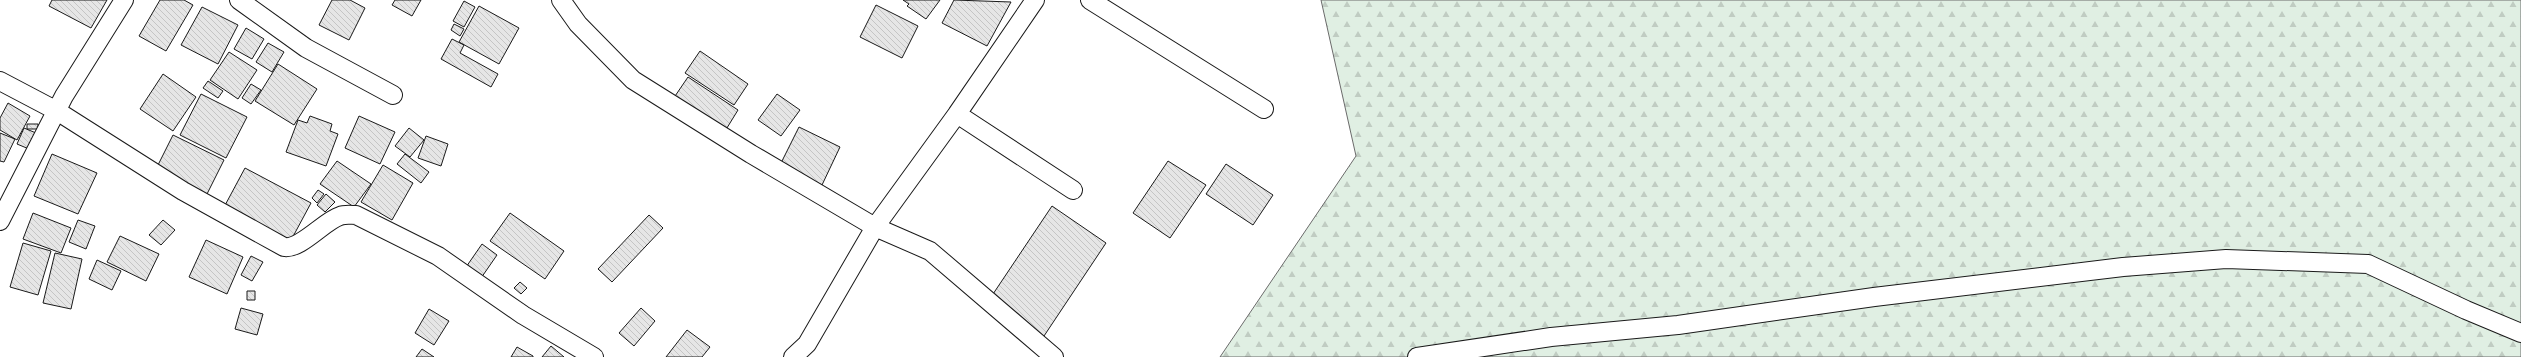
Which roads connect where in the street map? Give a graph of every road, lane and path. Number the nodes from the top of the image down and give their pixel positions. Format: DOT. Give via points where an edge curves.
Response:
graph roads {
  1 [pos="124,0"];
  2 [pos="239,0"];
  3 [pos="561,0"];
  4 [pos="1035,0"];
  5 [pos="1090,0"];
  6 [pos="0,81"];
  7 [pos="393,95"];
  8 [pos="1264,109"];
  9 [pos="57,111"];
  10 [pos="957,114"];
  11 [pos="1073,190"];
  12 [pos="0,221"];
  13 [pos="876,227"];
  14 [pos="2521,333"];
  15 [pos="594,357"];
  16 [pos="793,357"];
  17 [pos="1054,357"];
  18 [pos="1417,357"];
  1 -- 9 [label="street"];
  2 -- 7 [label="street" via="306,48"];
  3 -- 13 [label="street" via="578,24 633,80 751,154"];
  4 -- 10 [label="street"];
  5 -- 8 [label="street"];
  6 -- 9 [label="street"];
  9 -- 12 [label="street"];
  9 -- 15 [label="street" via="183,191 284,247 293,247 342,215 356,215 438,256 523,315"];
  10 -- 11 [label="street"];
  10 -- 13 [label="street"];
  13 -- 16 [label="street" via="807,344"];
  13 -- 17 [label="street" via="930,251"];
  14 -- 18 [label="street" via="2368,264 2226,259 2124,267 1874,297 1678,325 1551,337"];
}
